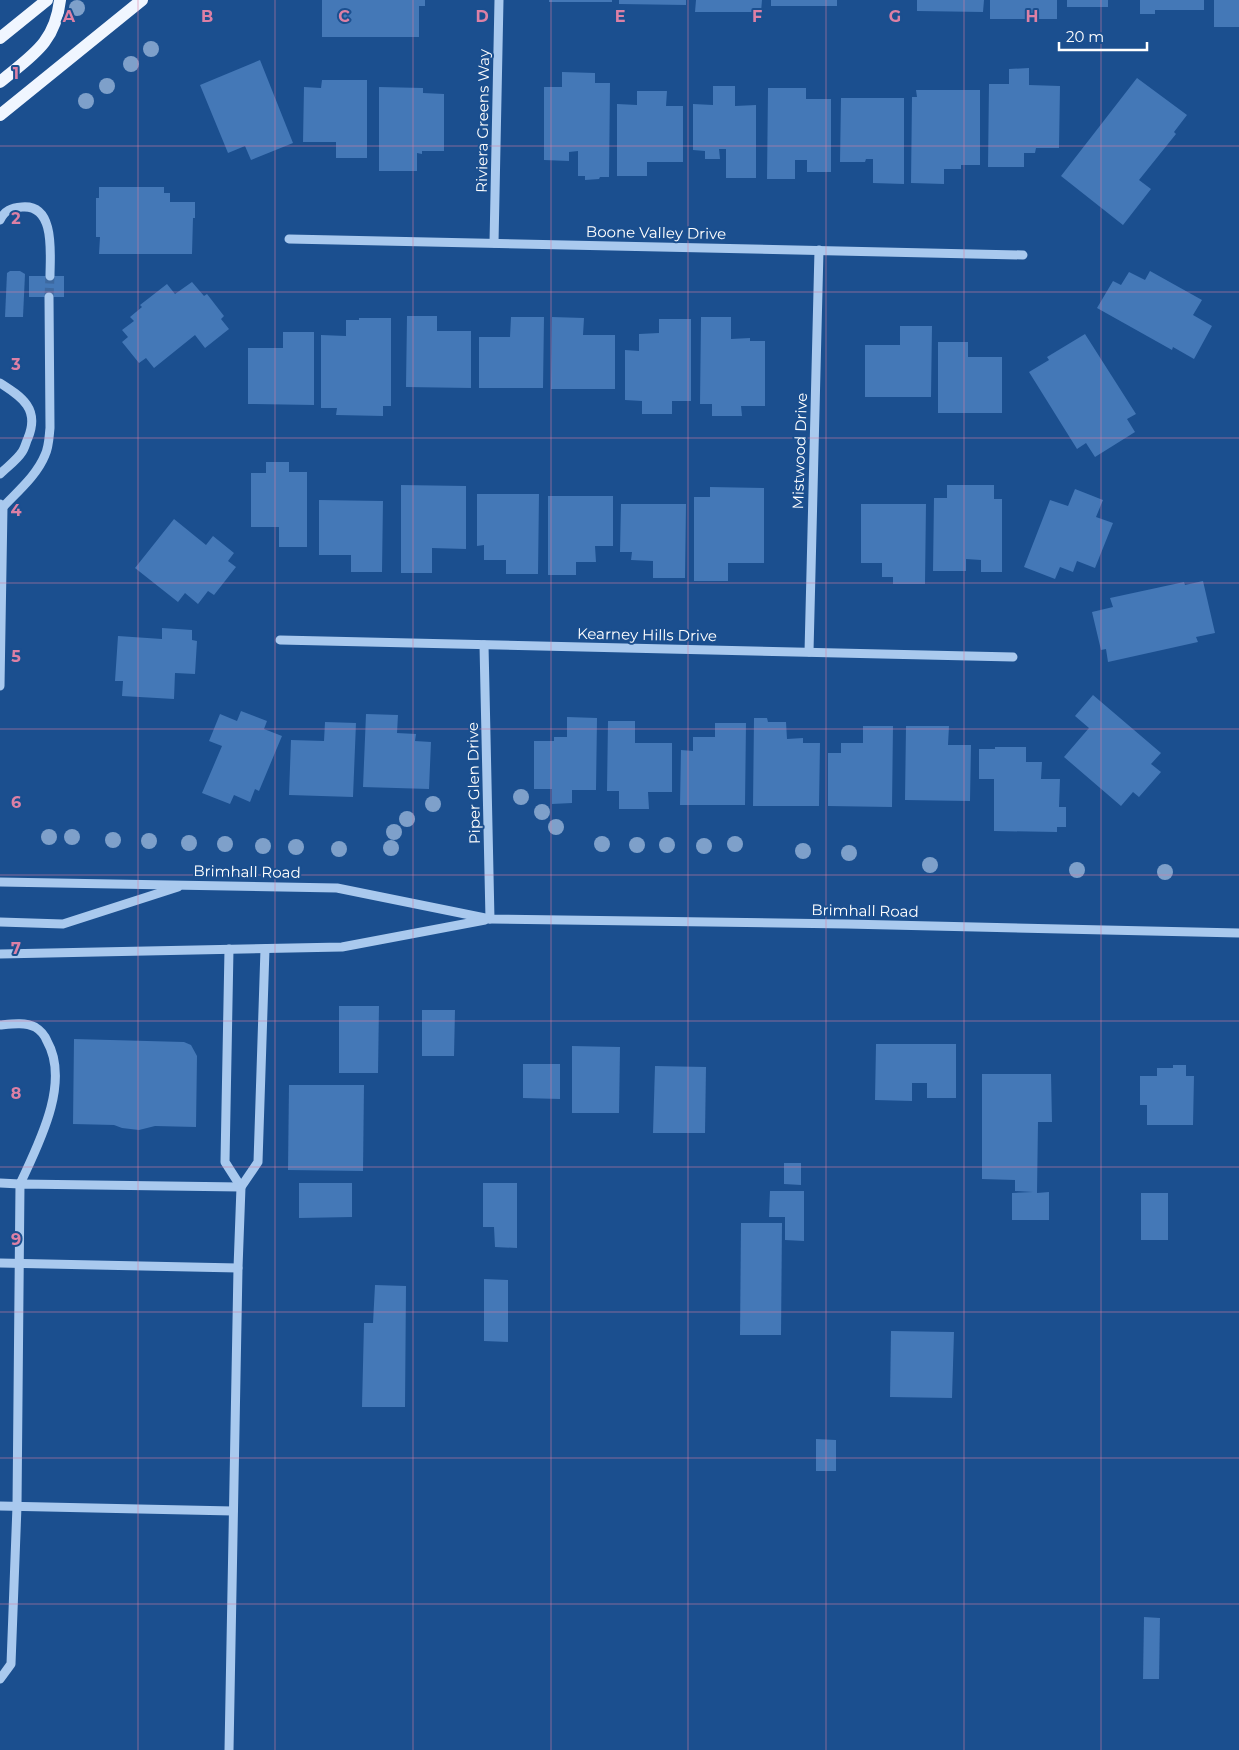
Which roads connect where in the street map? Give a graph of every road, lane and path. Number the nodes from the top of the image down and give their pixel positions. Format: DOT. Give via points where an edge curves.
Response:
graph roads {
  1 [pos="46,0"];
  2 [pos="60,0"];
  3 [pos="142,0"];
  4 [pos="499,0"];
  5 [pos="0,38"];
  6 [pos="0,82"];
  7 [pos="0,115"];
  8 [pos="0,220"];
  9 [pos="289,239"];
  10 [pos="494,243"];
  11 [pos="819,250"];
  12 [pos="1023,255"];
  13 [pos="50,276"];
  14 [pos="49,297"];
  15 [pos="0,383"];
  16 [pos="0,474"];
  17 [pos="2,505"];
  18 [pos="280,640"];
  19 [pos="484,645"];
  20 [pos="809,652"];
  21 [pos="1013,657"];
  22 [pos="0,686"];
  23 [pos="0,882"];
  24 [pos="185,885"];
  25 [pos="490,920"];
  26 [pos="0,922"];
  27 [pos="1239,932"];
  28 [pos="229,949"];
  29 [pos="265,949"];
  30 [pos="0,954"];
  31 [pos="0,1024"];
  32 [pos="0,1183"];
  33 [pos="20,1184"];
  34 [pos="241,1187"];
  35 [pos="0,1263"];
  36 [pos="18,1263"];
  37 [pos="238,1268"];
  38 [pos="0,1506"];
  39 [pos="17,1506"];
  40 [pos="233,1511"];
  41 [pos="0,1679"];
  42 [pos="229,1750"];
  1 -- 5 [label="main road"];
  2 -- 6 [label="main road" via="50,36 40,49"];
  3 -- 7 [label="main road"];
  4 -- 10 [label="street, Riviera Greens Way"];
  8 -- 13 [label="street" via="6,211 13,208 27,206 39,212 46,220 49,233"];
  9 -- 10 [label="street, Boone Valley Drive"];
  10 -- 11 [label="street, Boone Valley Drive"];
  11 -- 12 [label="street, Boone Valley Drive"];
  11 -- 20 [label="street, Mistwood Drive"];
  14 -- 17 [label="street" via="50,428 46,454 35,473"];
  15 -- 16 [label="street" via="30,408 32,420 22,452"];
  17 -- 22 [label="street"];
  18 -- 19 [label="street, Kearney Hills Drive"];
  19 -- 20 [label="street, Kearney Hills Drive"];
  19 -- 25 [label="street, Piper Glen Drive"];
  20 -- 21 [label="street, Kearney Hills Drive"];
  23 -- 24 [label="street, Brimhall Road"];
  24 -- 25 [label="street, Brimhall Road" via="337,888"];
  24 -- 26 [label="street" via="63,924"];
  25 -- 27 [label="street, Brimhall Road"];
  25 -- 29 [label="street, Brimhall Road" via="342,946"];
  28 -- 29 [label="street, Brimhall Road"];
  28 -- 30 [label="street, Brimhall Road"];
  28 -- 34 [label="street" via="225,1162"];
  29 -- 34 [label="street" via="258,1162"];
  31 -- 33 [label="street" via="35,1027 51,1048 55,1065 53,1103"];
  32 -- 33 [label="street"];
  33 -- 34 [label="street"];
  33 -- 36 [label="street"];
  34 -- 37 [label="street"];
  35 -- 36 [label="street"];
  36 -- 37 [label="street"];
  36 -- 39 [label="street"];
  37 -- 40 [label="street"];
  38 -- 39 [label="street"];
  39 -- 40 [label="street"];
  39 -- 41 [label="street" via="11,1664"];
  40 -- 42 [label="street"];
}
